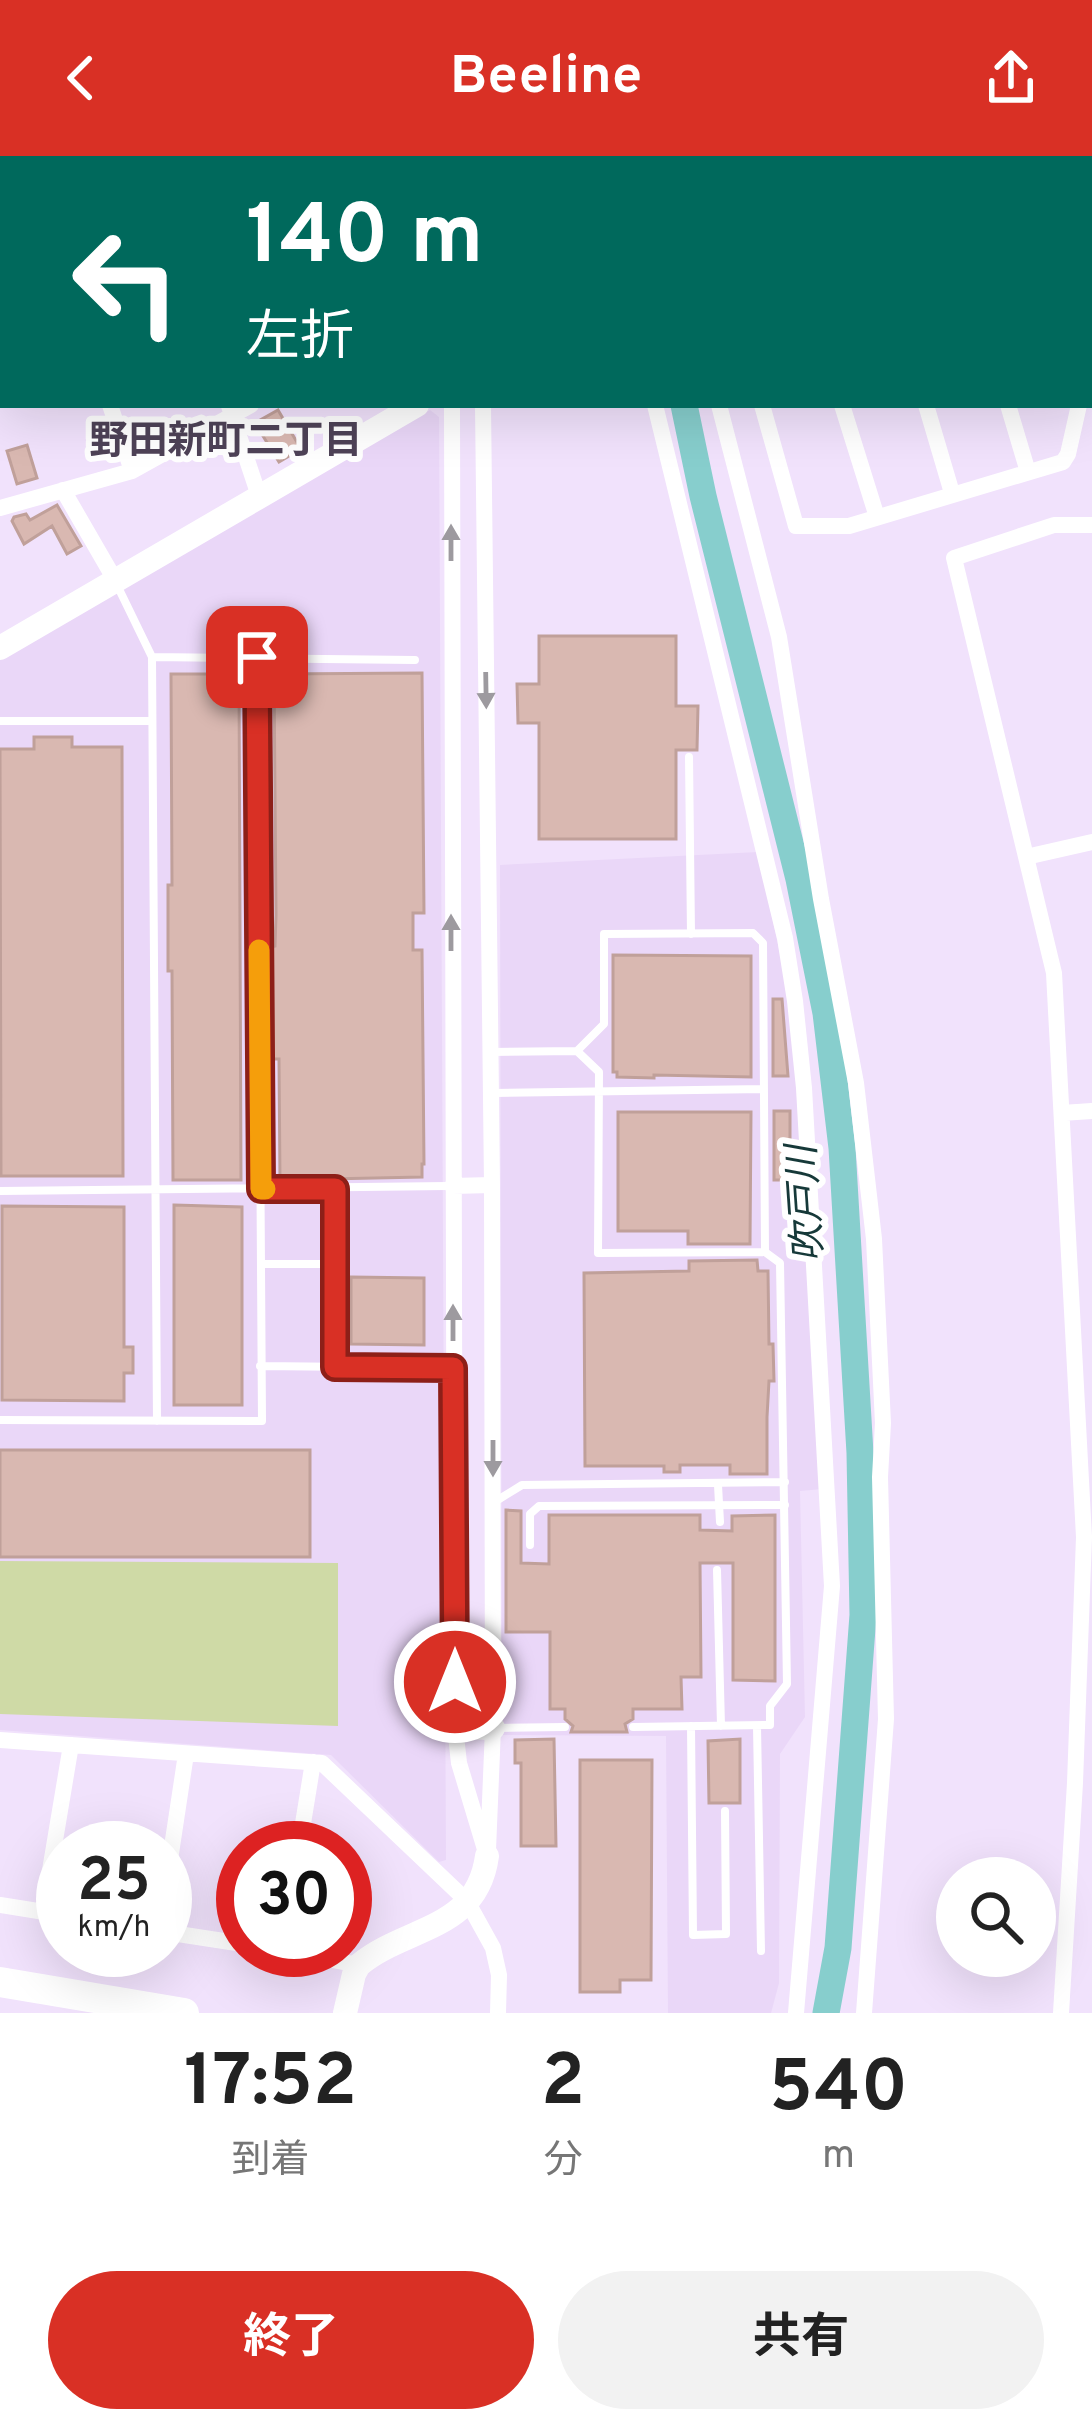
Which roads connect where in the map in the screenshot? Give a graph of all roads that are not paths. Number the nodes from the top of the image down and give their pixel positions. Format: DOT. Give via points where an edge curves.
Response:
graph roads {
  1 [pos="111,408"];
  2 [pos="412,408"];
  3 [pos="452,408"];
  4 [pos="483,408"];
  5 [pos="656,408"];
  6 [pos="720,408"];
  7 [pos="763,408"];
  8 [pos="843,408"];
  9 [pos="927,408"];
  10 [pos="1009,408"];
  11 [pos="1078,408"];
  12 [pos="230,411"];
  13 [pos="132,471"];
  14 [pos="1028,472"];
  15 [pos="63,490"];
  16 [pos="952,493"];
  17 [pos="259,496"];
  18 [pos="0,508"];
  19 [pos="877,517"];
  20 [pos="1092,525"];
  21 [pos="115,580"];
  22 [pos="0,648"];
  23 [pos="152,657"];
  24 [pos="257,657"];
  25 [pos="415,660"];
  26 [pos="0,721"];
  27 [pos="152,721"];
  28 [pos="689,757"];
  29 [pos="1092,842"];
  30 [pos="1026,857"];
  31 [pos="691,934"];
  32 [pos="577,1051"];
  33 [pos="491,1052"];
  34 [pos="764,1089"];
  35 [pos="600,1092"];
  36 [pos="491,1093"];
  37 [pos="1092,1111"];
  38 [pos="1062,1113"];
  39 [pos="492,1185"];
  40 [pos="452,1186"];
  41 [pos="261,1189"];
  42 [pos="335,1189"];
  43 [pos="156,1190"];
  44 [pos="0,1191"];
  45 [pos="765,1252"];
  46 [pos="261,1264"];
  47 [pos="335,1264"];
  48 [pos="260,1366"];
  49 [pos="335,1367"];
  50 [pos="453,1368"];
  51 [pos="0,1420"];
  52 [pos="157,1420"];
  53 [pos="1086,1465"];
  54 [pos="784,1482"];
  55 [pos="718,1485"];
  56 [pos="494,1502"];
  57 [pos="785,1504"];
  58 [pos="718,1506"];
  59 [pos="720,1522"];
  60 [pos="530,1545"];
  61 [pos="717,1570"];
  62 [pos="633,1726"];
  63 [pos="691,1726"];
  64 [pos="721,1726"];
  65 [pos="757,1726"];
  66 [pos="455,1727"];
  67 [pos="565,1727"];
  68 [pos="493,1728"];
  69 [pos="0,1740"];
  70 [pos="71,1745"];
  71 [pos="186,1754"];
  72 [pos="313,1762"];
  73 [pos="1084,1784"];
  74 [pos="725,1811"];
  75 [pos="58,1821"];
  76 [pos="176,1821"];
  77 [pos="303,1821"];
  78 [pos="487,1856"];
  79 [pos="467,1901"];
  80 [pos="0,1904"];
  81 [pos="36,1911"];
  82 [pos="761,1951"];
  83 [pos="372,1956"];
  84 [pos="353,1977"];
  85 [pos="0,1982"];
  86 [pos="0,2001"];
  87 [pos="867,2009"];
  88 [pos="72,2013"];
  89 [pos="184,2013"];
  90 [pos="345,2013"];
  91 [pos="498,2013"];
  92 [pos="796,2013"];
  93 [pos="1060,2013"];
  1 -- 13 [label="street"];
  2 -- 17 [label="street"];
  40 -- 3 [label="street, one-way"];
  4 -- 33 [label="street, one-way"];
  5 -- 92 [label="street" via="785,938 804,1088 832,1586"];
  6 -- 87 [label="street" via="779,637 856,1083 874,1239 886,1719"];
  7 -- 19 [label="street" via="796,526"];
  8 -- 19 [label="street"];
  9 -- 16 [label="street"];
  10 -- 14 [label="street"];
  11 -- 14 [label="street" via="1063,462"];
  12 -- 13 [label="street"];
  12 -- 17 [label="street"];
  13 -- 15 [label="street"];
  14 -- 16 [label="street"];
  15 -- 18 [label="street"];
  15 -- 21 [label="street"];
  16 -- 19 [label="street"];
  17 -- 21 [label="street"];
  20 -- 30 [label="street" via="1054,525 954,558"];
  21 -- 22 [label="street"];
  21 -- 23 [label="lane"];
  23 -- 24 [label="lane"];
  23 -- 27 [label="lane"];
  24 -- 25 [label="lane"];
  24 -- 41 [label="lane"];
  26 -- 27 [label="lane"];
  27 -- 43 [label="lane"];
  28 -- 31 [label="lane"];
  29 -- 30 [label="street"];
  30 -- 38 [label="street" via="1054,973"];
  31 -- 32 [label="lane" via="604,934 604,1024"];
  31 -- 34 [label="lane" via="753,933 763,943"];
  32 -- 33 [label="lane"];
  32 -- 35 [label="lane" via="599,1072"];
  33 -- 36 [label="street"];
  34 -- 35 [label="lane"];
  34 -- 45 [label="lane"];
  35 -- 36 [label="lane"];
  35 -- 45 [label="lane" via="598,1253"];
  36 -- 39 [label="street"];
  37 -- 38 [label="street"];
  38 -- 53 [label="street"];
  39 -- 40 [label="street"];
  39 -- 56 [label="street, one-way"];
  40 -- 42 [label="lane"];
  50 -- 40 [label="street, one-way"];
  41 -- 42 [label="lane"];
  41 -- 43 [label="lane"];
  41 -- 46 [label="lane"];
  42 -- 47 [label="lane"];
  43 -- 44 [label="lane"];
  43 -- 52 [label="lane"];
  45 -- 54 [label="lane" via="780,1263"];
  46 -- 47 [label="lane"];
  46 -- 48 [label="lane"];
  47 -- 49 [label="lane"];
  48 -- 49 [label="lane"];
  48 -- 52 [label="lane" via="262,1420"];
  49 -- 50 [label="lane"];
  50 -- 66 [label="street"];
  51 -- 52 [label="lane"];
  53 -- 73 [label="street"];
  54 -- 55 [label="lane"];
  54 -- 57 [label="lane"];
  55 -- 56 [label="lane" via="522,1485"];
  55 -- 58 [label="lane"];
  56 -- 68 [label="street"];
  57 -- 58 [label="lane"];
  57 -- 65 [label="lane" via="787,1684 770,1706 770,1725"];
  58 -- 59 [label="lane"];
  58 -- 60 [label="lane" via="539,1506 530,1514"];
  61 -- 64 [label="lane"];
  62 -- 63 [label="lane"];
  63 -- 64 [label="lane"];
  63 -- 74 [label="lane" via="693,1935 726,1934"];
  64 -- 65 [label="lane"];
  65 -- 82 [label="lane"];
  66 -- 68 [label="street"];
  66 -- 78 [label="street"];
  67 -- 68 [label="lane"];
  68 -- 78 [label="street"];
  69 -- 70 [label="street"];
  70 -- 71 [label="street"];
  70 -- 75 [label="street"];
  71 -- 72 [label="street"];
  71 -- 76 [label="street"];
  72 -- 77 [label="street"];
  72 -- 79 [label="street" via="329,1767"];
  73 -- 93 [label="street"];
  78 -- 79 [label="street"];
  79 -- 83 [label="street" via="447,1920"];
  79 -- 91 [label="street" via="493,1948"];
  80 -- 81 [label="street"];
  84 -- 90 [label="street"];
  85 -- 89 [label="highway"];
  86 -- 88 [label="highway"];
}
